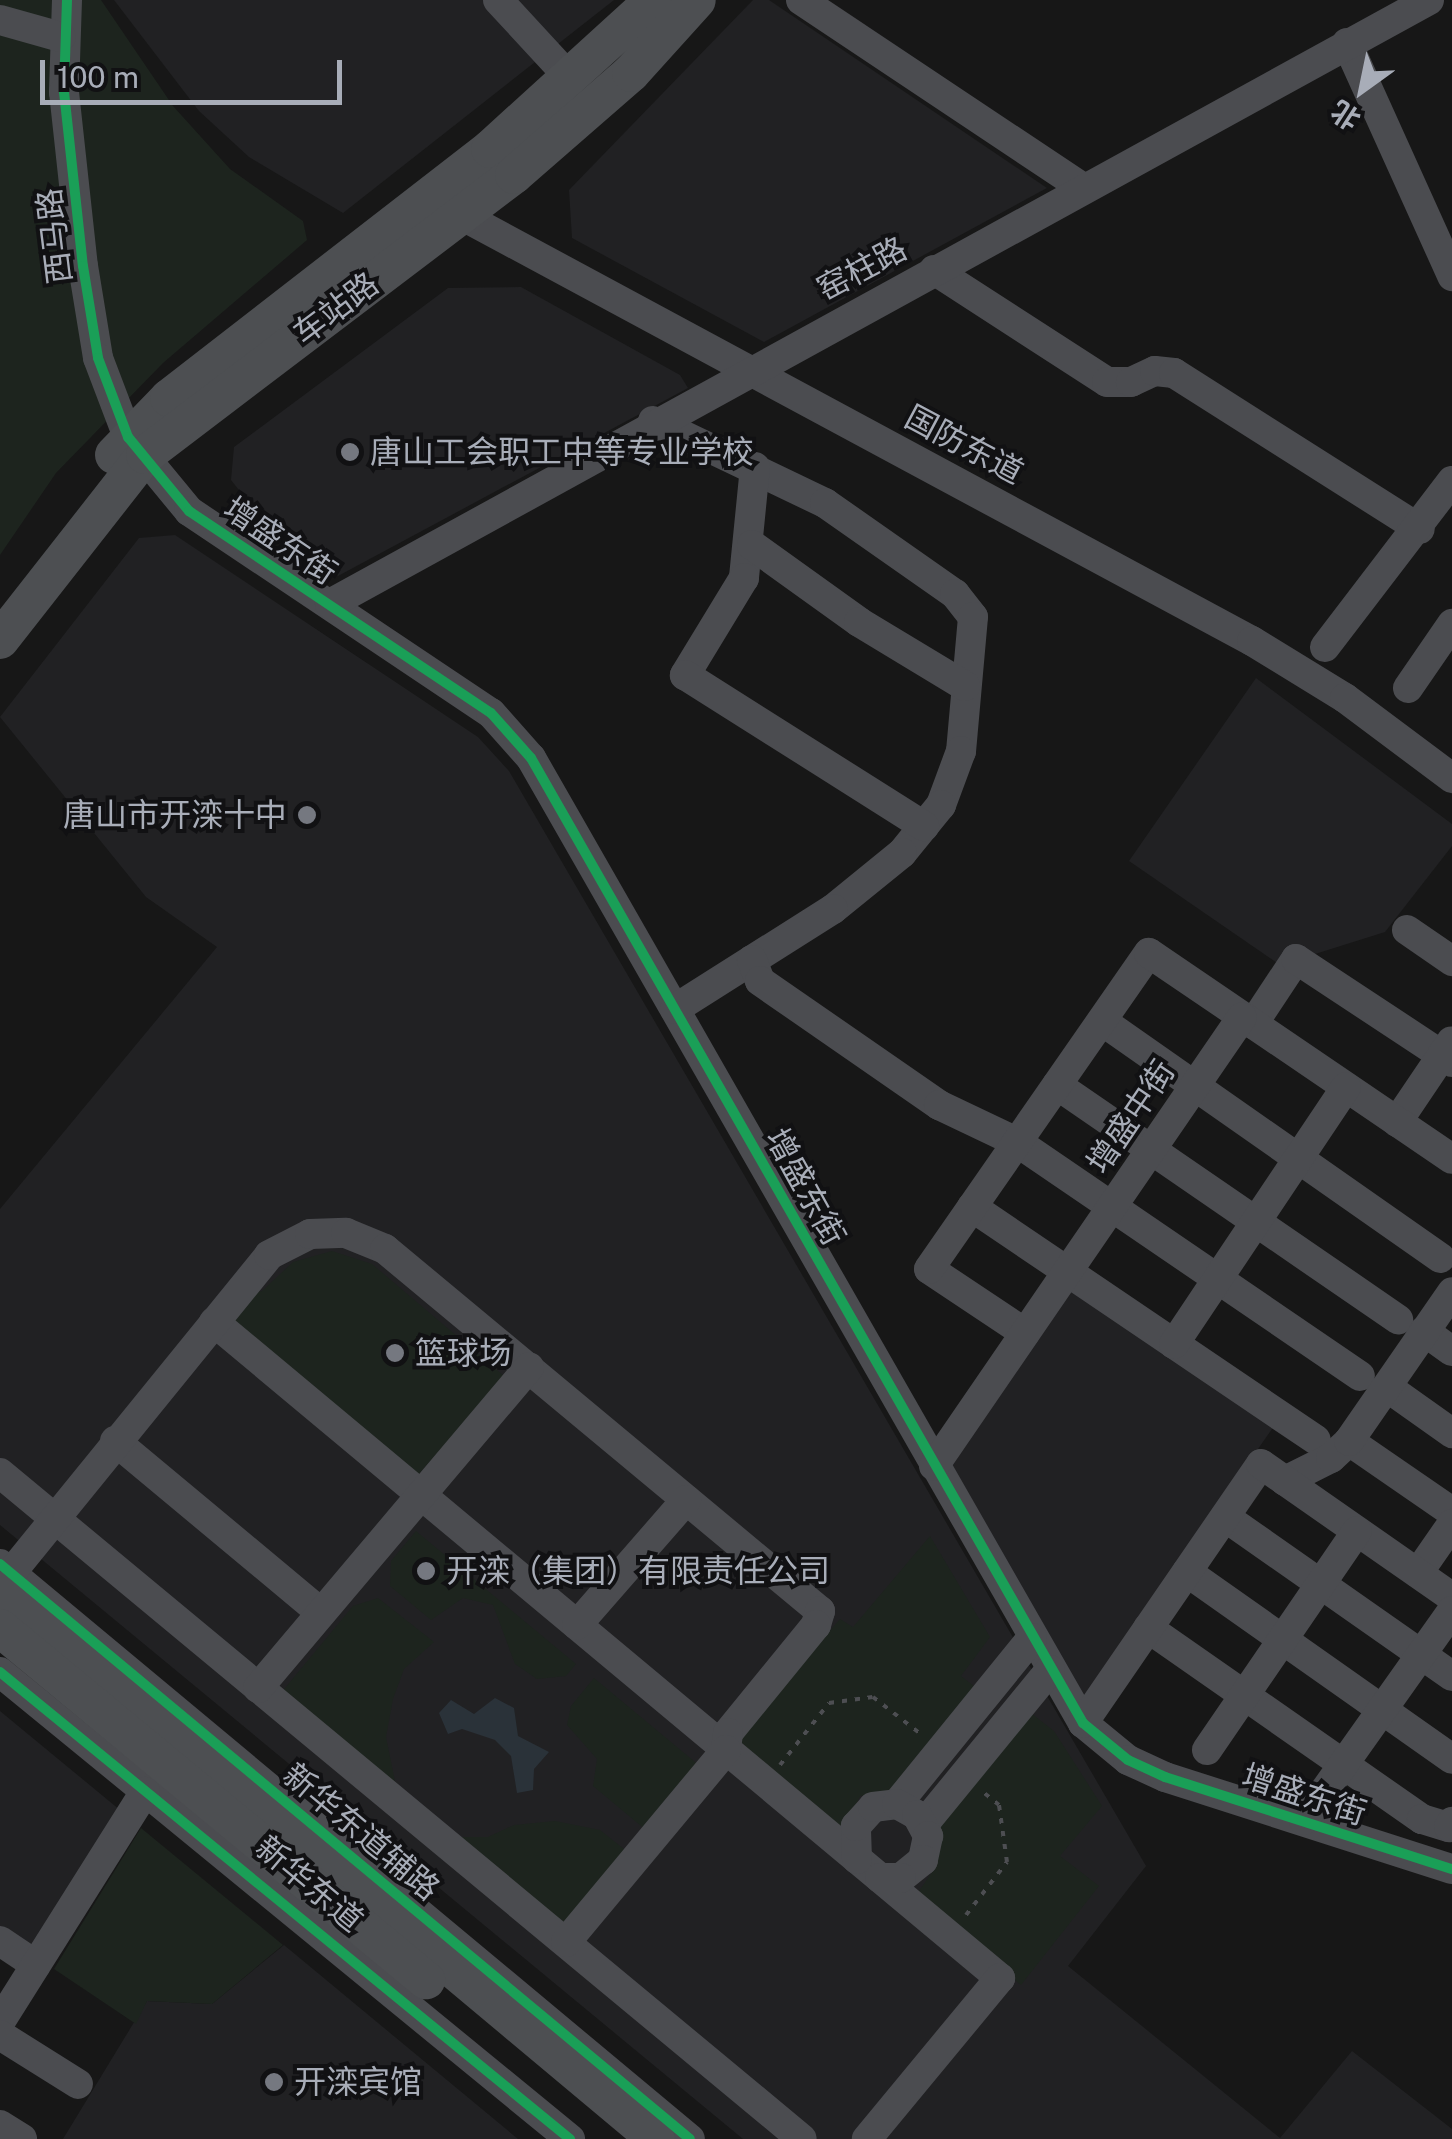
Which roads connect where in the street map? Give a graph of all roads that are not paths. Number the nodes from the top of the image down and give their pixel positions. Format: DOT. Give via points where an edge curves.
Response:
graph roads {
  1 [pos="66,0"];
  2 [pos="498,0"];
  3 [pos="654,0"];
  4 [pos="697,0"];
  5 [pos="801,0"];
  6 [pos="1429,0"];
  7 [pos="0,20"];
  8 [pos="61,37"];
  9 [pos="1347,44"];
  10 [pos="571,79"];
  11 [pos="1083,188"];
  12 [pos="449,202"];
  13 [pos="1443,249"];
  14 [pos="934,270"];
  15 [pos="1452,276"];
  16 [pos="750,370"];
  17 [pos="653,421"];
  18 [pos="136,446"];
  19 [pos="754,467"];
  20 [pos="1452,481"];
  21 [pos="1420,530"];
  22 [pos="752,545"];
  23 [pos="0,598"];
  24 [pos="330,604"];
  25 [pos="1452,624"];
  26 [pos="0,640"];
  27 [pos="1326,647"];
  28 [pos="964,686"];
  29 [pos="1408,688"];
  30 [pos="1452,778"];
  31 [pos="924,826"];
  32 [pos="1407,930"];
  33 [pos="752,960"];
  34 [pos="1452,961"];
  35 [pos="676,1009"];
  36 [pos="1248,1020"];
  37 [pos="1102,1021"];
  38 [pos="1449,1053"];
  39 [pos="1057,1085"];
  40 [pos="1195,1086"];
  41 [pos="1346,1087"];
  42 [pos="1398,1122"];
  43 [pos="1017,1142"];
  44 [pos="1151,1150"];
  45 [pos="1298,1158"];
  46 [pos="1452,1159"];
  47 [pos="972,1207"];
  48 [pos="1112,1207"];
  49 [pos="1256,1221"];
  50 [pos="1440,1258"];
  51 [pos="1067,1272"];
  52 [pos="1217,1279"];
  53 [pos="1452,1292"];
  54 [pos="214,1322"];
  55 [pos="1411,1325"];
  56 [pos="1025,1334"];
  57 [pos="1174,1344"];
  58 [pos="1452,1351"];
  59 [pos="529,1367"];
  60 [pos="1373,1381"];
  61 [pos="1452,1433"];
  62 [pos="1316,1440"];
  63 [pos="115,1441"];
  64 [pos="1349,1441"];
  65 [pos="934,1466"];
  66 [pos="0,1473"];
  67 [pos="1285,1481"];
  68 [pos="421,1495"];
  69 [pos="686,1500"];
  70 [pos="1452,1512"];
  71 [pos="52,1516"];
  72 [pos="1225,1517"];
  73 [pos="1452,1524"];
  74 [pos="1357,1531"];
  75 [pos="1187,1572"];
  76 [pos="1418,1573"];
  77 [pos="4,1576"];
  78 [pos="1321,1584"];
  79 [pos="1452,1597"];
  80 [pos="1452,1611"];
  81 [pos="320,1612"];
  82 [pos="577,1626"];
  83 [pos="0,1628"];
  84 [pos="1148,1628"];
  85 [pos="1032,1638"];
  86 [pos="1283,1639"];
  87 [pos="1421,1654"];
  88 [pos="1050,1670"];
  89 [pos="0,1672"];
  90 [pos="1452,1676"];
  91 [pos="258,1688"];
  92 [pos="1245,1695"];
  93 [pos="1382,1710"];
  94 [pos="1083,1723"];
  95 [pos="726,1750"];
  96 [pos="1208,1750"];
  97 [pos="1452,1759"];
  98 [pos="1344,1764"];
  99 [pos="146,1792"];
  100 [pos="898,1804"];
  101 [pos="1304,1820"];
  102 [pos="1452,1822"];
  103 [pos="924,1824"];
  104 [pos="868,1868"];
  105 [pos="1452,1869"];
  106 [pos="0,1941"];
  107 [pos="566,1942"];
  108 [pos="36,1964"];
  109 [pos="0,2022"];
  110 [pos="0,2035"];
  111 [pos="78,2084"];
  112 [pos="0,2125"];
  113 [pos="674,2137"];
  114 [pos="22,2139"];
  115 [pos="570,2139"];
  116 [pos="618,2139"];
  117 [pos="802,2139"];
  118 [pos="867,2139"];
  1 -- 8 [label="street, 西马路"];
  2 -- 10 [label="street"];
  3 -- 10 [label="main road, 车站路"];
  4 -- 12 [label="main road, 车站路" via="631,73"];
  5 -- 11 [label="street"];
  6 -- 9 [label="street, 窑柱路"];
  7 -- 8 [label="street"];
  8 -- 18 [label="street, 西马路" via="98,358"];
  9 -- 11 [label="street, 窑柱路"];
  9 -- 13 [label="street"];
  10 -- 12 [label="main road, 车站路"];
  11 -- 14 [label="street, 窑柱路"];
  12 -- 16 [label="street, 国防东道"];
  12 -- 18 [label="main road, 车站路"];
  13 -- 15 [label="street"];
  14 -- 16 [label="street, 窑柱路"];
  14 -- 21 [label="street" via="1108,382 1174,373"];
  16 -- 17 [label="street, 窑柱路"];
  16 -- 30 [label="street, 国防东道" via="1252,641 1345,698"];
  17 -- 19 [label="street"];
  17 -- 24 [label="street, 窑柱路"];
  18 -- 23 [label="main road, 车站路"];
  18 -- 24 [label="street, 增盛东街" via="189,511"];
  18 -- 26 [label="main road, 车站路"];
  19 -- 22 [label="street"];
  19 -- 28 [label="street" via="825,503 955,594 974,617"];
  20 -- 21 [label="street"];
  21 -- 27 [label="street"];
  22 -- 28 [label="street"];
  22 -- 31 [label="street" via="730,605 685,675"];
  24 -- 35 [label="street, 增盛东街" via="510,731"];
  25 -- 29 [label="street"];
  28 -- 31 [label="street" via="961,751 941,805"];
  31 -- 33 [label="street" via="902,853 833,909"];
  32 -- 34 [label="street"];
  33 -- 35 [label="street"];
  33 -- 43 [label="street" via="760,980 939,1105"];
  35 -- 65 [label="street, 增盛东街"];
  36 -- 37 [label="street" via="1149,953"];
  36 -- 38 [label="street, 增盛中街" via="1296,958"];
  36 -- 40 [label="street, 增盛中街"];
  36 -- 41 [label="street"];
  37 -- 39 [label="street"];
  37 -- 40 [label="street"];
  38 -- 42 [label="street"];
  39 -- 43 [label="street"];
  39 -- 44 [label="street"];
  40 -- 44 [label="street, 增盛中街"];
  40 -- 45 [label="street"];
  41 -- 42 [label="street"];
  41 -- 45 [label="street"];
  42 -- 46 [label="street"];
  43 -- 47 [label="street"];
  43 -- 48 [label="street"];
  44 -- 48 [label="street, 增盛中街"];
  44 -- 49 [label="street"];
  45 -- 49 [label="street"];
  45 -- 50 [label="street"];
  47 -- 51 [label="street"];
  47 -- 56 [label="street" via="929,1268"];
  48 -- 51 [label="street, 增盛中街"];
  48 -- 52 [label="street"];
  49 -- 52 [label="street"];
  49 -- 55 [label="street"];
  51 -- 56 [label="street, 增盛中街"];
  51 -- 57 [label="street"];
  52 -- 57 [label="street"];
  52 -- 60 [label="street"];
  53 -- 55 [label="street"];
  54 -- 59 [label="street" via="269,1255 310,1234 346,1233 385,1249"];
  54 -- 63 [label="street"];
  54 -- 68 [label="street"];
  55 -- 58 [label="street"];
  55 -- 60 [label="street"];
  56 -- 65 [label="street, 增盛中街"];
  57 -- 62 [label="street"];
  59 -- 68 [label="street"];
  59 -- 69 [label="street"];
  60 -- 61 [label="street"];
  60 -- 64 [label="street"];
  63 -- 71 [label="street"];
  63 -- 81 [label="street"];
  64 -- 67 [label="street"];
  64 -- 70 [label="street"];
  65 -- 85 [label="street, 增盛东街"];
  66 -- 71 [label="street"];
  67 -- 72 [label="street" via="1261,1464"];
  67 -- 74 [label="street"];
  68 -- 81 [label="street"];
  68 -- 82 [label="street"];
  69 -- 82 [label="street"];
  69 -- 95 [label="street" via="820,1611 816,1626 728,1733"];
  71 -- 77 [label="street"];
  71 -- 91 [label="street"];
  72 -- 75 [label="street"];
  72 -- 78 [label="street"];
  73 -- 76 [label="street"];
  74 -- 76 [label="street"];
  74 -- 78 [label="street"];
  75 -- 84 [label="street"];
  75 -- 86 [label="street"];
  76 -- 79 [label="street"];
  77 -- 113 [label="main road, 新华东道"];
  78 -- 86 [label="street"];
  78 -- 87 [label="street"];
  80 -- 87 [label="street"];
  81 -- 91 [label="street"];
  82 -- 95 [label="street"];
  83 -- 116 [label="main road, 新华东道"];
  84 -- 92 [label="street"];
  84 -- 94 [label="street"];
  85 -- 88 [label="street, 增盛东街"];
  85 -- 100 [label="street"];
  86 -- 92 [label="street"];
  86 -- 93 [label="street"];
  87 -- 90 [label="street"];
  87 -- 93 [label="street"];
  88 -- 94 [label="street, 增盛东街"];
  88 -- 103 [label="street"];
  89 -- 99 [label="street"];
  91 -- 107 [label="street"];
  92 -- 96 [label="street"];
  92 -- 98 [label="street"];
  93 -- 97 [label="street"];
  93 -- 98 [label="street"];
  94 -- 101 [label="street, 增盛东街" via="1128,1760 1164,1778"];
  95 -- 104 [label="street"];
  95 -- 107 [label="street"];
  98 -- 101 [label="street"];
  98 -- 102 [label="street" via="1422,1819 1448,1827"];
  99 -- 108 [label="street"];
  99 -- 115 [label="street"];
  100 -- 103 [label="street"];
  100 -- 104 [label="street" via="862,1815 853,1839"];
  101 -- 105 [label="street, 增盛东街"];
  103 -- 104 [label="street" via="923,1860 901,1878"];
  104 -- 118 [label="street" via="1000,1978"];
  106 -- 108 [label="street"];
  107 -- 117 [label="street"];
  108 -- 109 [label="street"];
  110 -- 111 [label="street"];
  112 -- 114 [label="street"];
}
